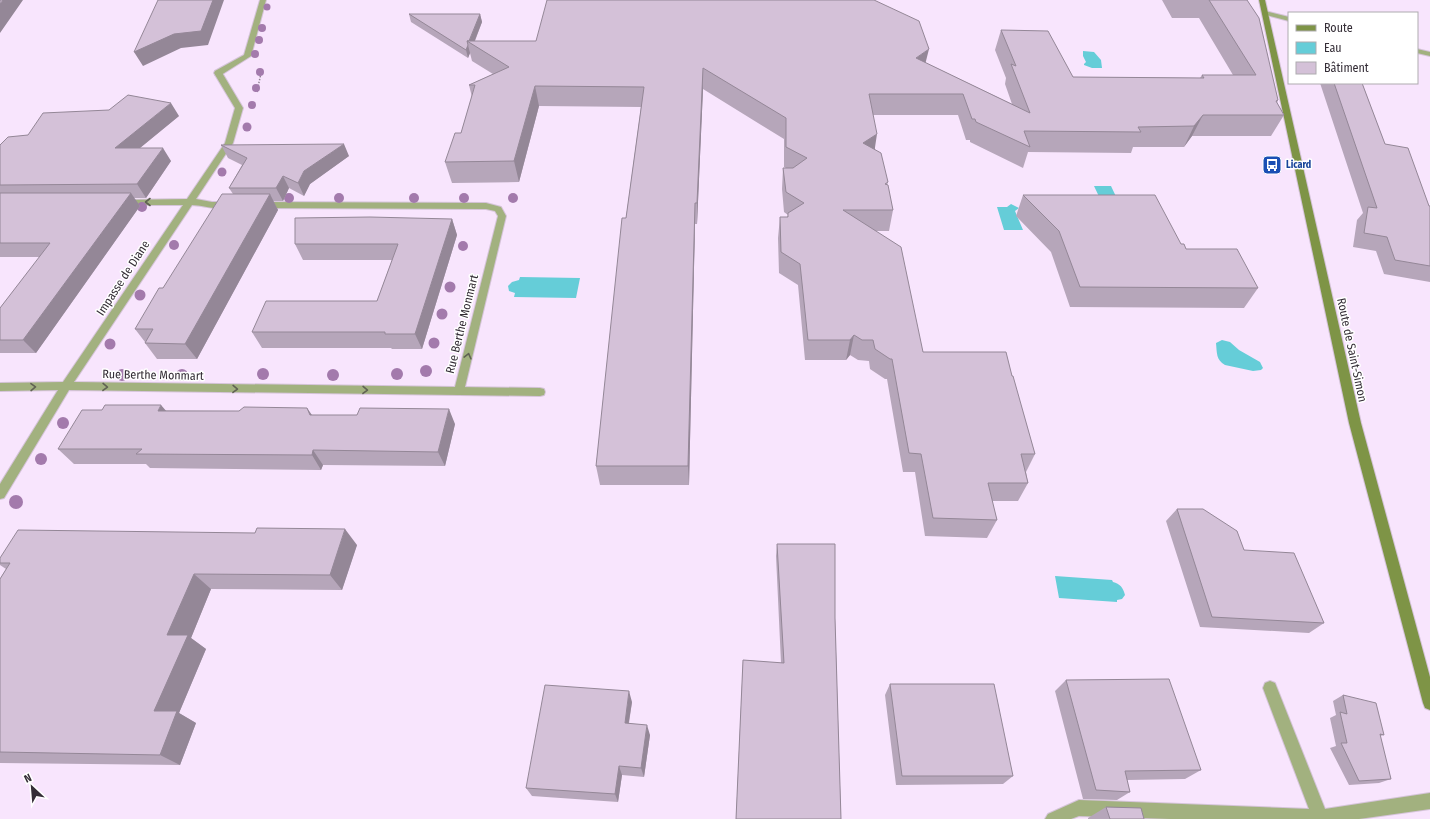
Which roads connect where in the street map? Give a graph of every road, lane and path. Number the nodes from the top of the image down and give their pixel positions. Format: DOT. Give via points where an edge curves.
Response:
graph roads {
  1 [pos="263,0"];
  2 [pos="1262,0"];
  3 [pos="1265,13"];
  4 [pos="1288,19"];
  5 [pos="1418,51"];
  6 [pos="1430,54"];
  7 [pos="111,202"];
  8 [pos="187,203"];
  9 [pos="236,205"];
  10 [pos="252,205"];
  11 [pos="66,386"];
  12 [pos="0,387"];
  13 [pos="459,391"];
  14 [pos="540,392"];
  15 [pos="0,494"];
  16 [pos="1270,688"];
  17 [pos="1430,703"];
  18 [pos="1430,801"];
  19 [pos="1321,818"];
  20 [pos="1053,819"];
  1 -- 8 [label="street, Impasse de Diane" via="247,56 218,73 239,108 229,142"];
  2 -- 3 [label="main road, Route de Saint-Simon"];
  3 -- 4 [label="street"];
  3 -- 17 [label="main road, Route de Saint-Simon" via="1355,423"];
  5 -- 6 [label="street"];
  8 -- 7 [label="street, one-way"];
  8 -- 9 [label="street"];
  8 -- 11 [label="street, Impasse de Diane"];
  13 -- 10 [label="street, Rue Berthe Monmart, one-way" via="502,216 498,209 486,206"];
  12 -- 11 [label="street, Rue Berthe Monmart, one-way"];
  11 -- 13 [label="street, Rue Berthe Monmart, one-way"];
  11 -- 15 [label="street, Impasse de Diane"];
  13 -- 14 [label="street"];
  16 -- 19 [label="street"];
  18 -- 19 [label="street"];
  19 -- 20 [label="street" via="1079,808"];
}
